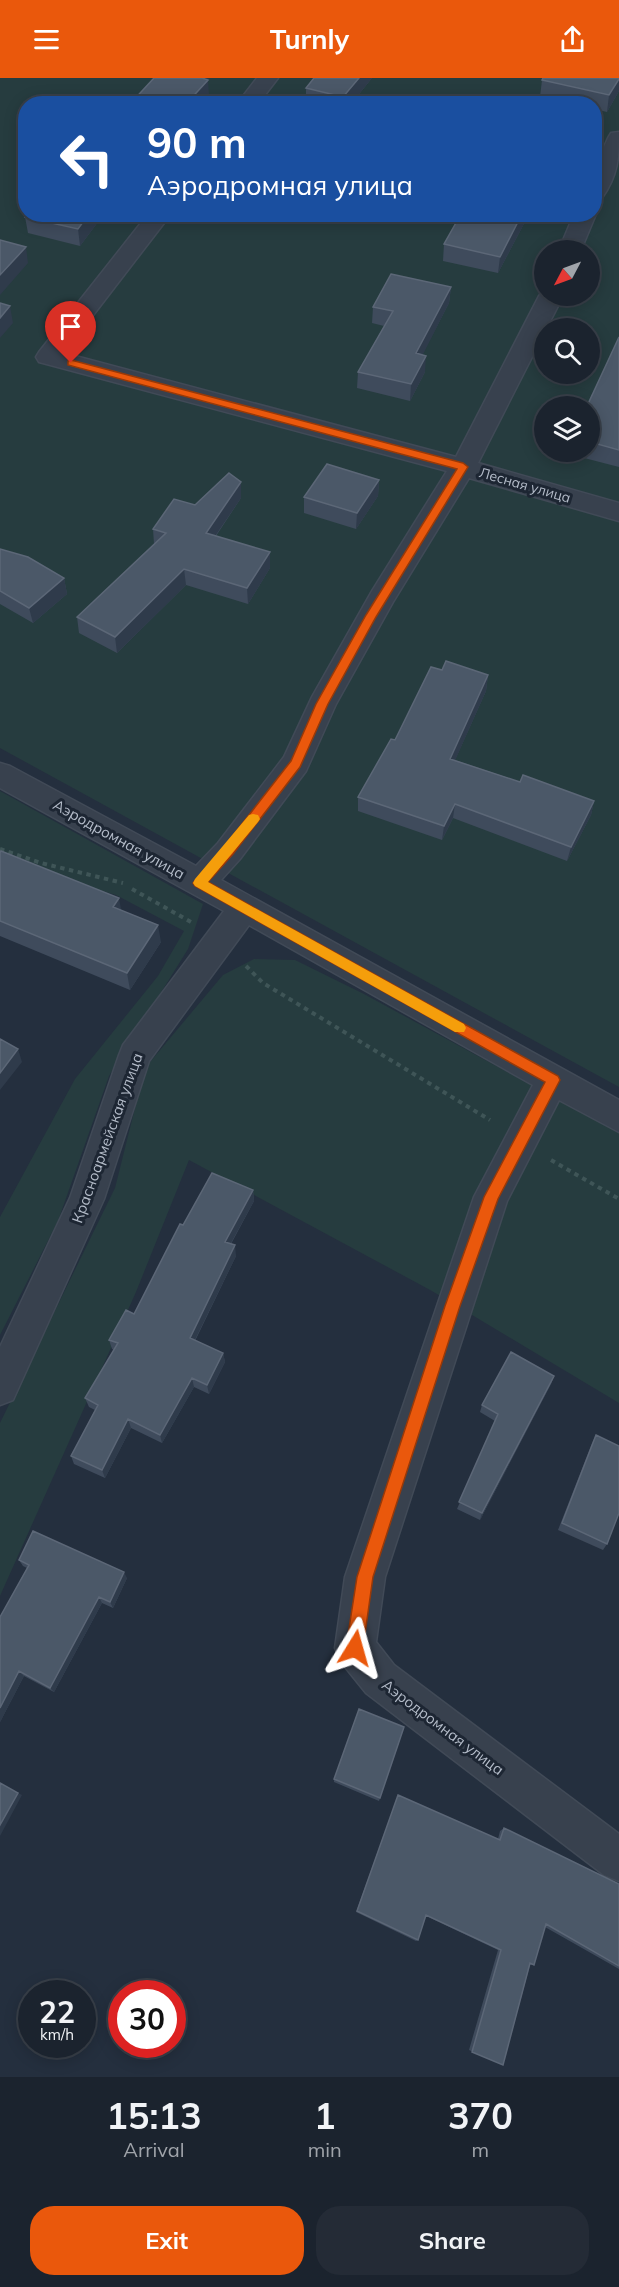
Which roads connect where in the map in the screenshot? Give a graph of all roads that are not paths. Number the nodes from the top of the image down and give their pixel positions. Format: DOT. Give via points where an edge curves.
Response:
graph roads {
  1 [pos="267,78"];
  2 [pos="254,96"];
  3 [pos="619,138"];
  4 [pos="602,175"];
  5 [pos="154,222"];
  6 [pos="582,222"];
  7 [pos="574,240"];
  8 [pos="546,306"];
  9 [pos="463,467"];
  10 [pos="619,512"];
  11 [pos="0,774"];
  12 [pos="199,883"];
  13 [pos="244,907"];
  14 [pos="553,1080"];
  15 [pos="619,1117"];
  16 [pos="0,1387"];
  17 [pos="619,1860"];
  1 -- 2 [label="street"];
  3 -- 4 [label="street"];
  5 -- 9 [label="street, Лесная улица" via="48,357"];
  6 -- 7 [label="street"];
  8 -- 9 [label="street"];
  9 -- 10 [label="street, Лесная улица"];
  9 -- 12 [label="street" via="371,617 322,704 296,763 229,851"];
  11 -- 12 [label="street, Аэродромная улица"];
  12 -- 13 [label="street, Аэродромная улица"];
  13 -- 14 [label="street, Аэродромная улица"];
  13 -- 16 [label="street, Красноармейская улица" via="135,1055 87,1199"];
  14 -- 15 [label="street, Аэродромная улица"];
  14 -- 17 [label="street, Аэродромная улица" via="491,1197 453,1306 365,1577 355,1648 380,1679"];
}
